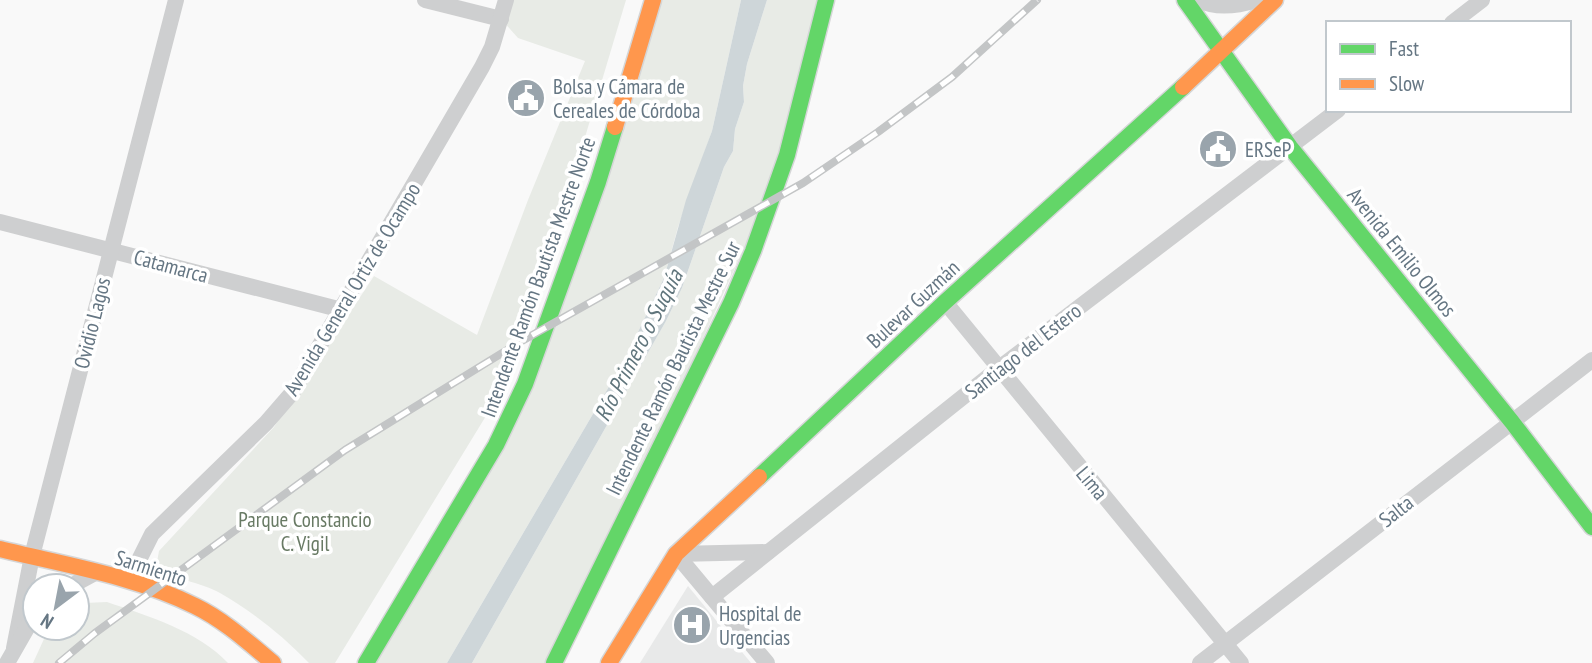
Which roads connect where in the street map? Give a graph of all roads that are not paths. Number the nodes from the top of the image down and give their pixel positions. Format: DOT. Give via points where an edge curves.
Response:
graph roads {
  1 [pos="176,0"];
  2 [pos="425,0"];
  3 [pos="506,0"];
  4 [pos="653,0"];
  5 [pos="826,0"];
  6 [pos="1185,0"];
  7 [pos="1199,0"];
  8 [pos="1256,0"];
  9 [pos="1275,0"];
  10 [pos="1482,0"];
  11 [pos="501,19"];
  12 [pos="1455,21"];
  13 [pos="1222,52"];
  14 [pos="1335,112"];
  15 [pos="1290,147"];
  16 [pos="0,222"];
  17 [pos="111,250"];
  18 [pos="945,302"];
  19 [pos="342,310"];
  20 [pos="1592,360"];
  21 [pos="998,369"];
  22 [pos="1512,422"];
  23 [pos="1592,527"];
  24 [pos="0,549"];
  25 [pos="768,552"];
  26 [pos="676,554"];
  27 [pos="32,556"];
  28 [pos="95,573"];
  29 [pos="91,575"];
  30 [pos="139,583"];
  31 [pos="712,597"];
  32 [pos="21,638"];
  33 [pos="1225,643"];
  34 [pos="11,656"];
  35 [pos="273,663"];
  36 [pos="366,663"];
  37 [pos="554,663"];
  38 [pos="609,663"];
  39 [pos="767,663"];
  40 [pos="1200,663"];
  41 [pos="1241,663"];
  1 -- 17 [label="street, Ovidio Lagos"];
  2 -- 11 [label="street"];
  3 -- 11 [label="street, Avenida General Ortiz de Ocampo"];
  4 -- 36 [label="main road, Intendente Ramón Bautista Mestre Norte" via="598,182 525,384 496,445"];
  5 -- 37 [label="main road, Intendente Ramón Bautista Mestre Sur" via="786,155 753,251"];
  6 -- 13 [label="main road, Avenida Emilio Olmos"];
  7 -- 8 [label="street" via="1227,6"];
  9 -- 13 [label="main road, Bulevar Guzmán"];
  10 -- 12 [label="street"];
  11 -- 19 [label="street, Avenida General Ortiz de Ocampo" via="482,68"];
  13 -- 15 [label="main road, Avenida Emilio Olmos"];
  13 -- 18 [label="main road, Bulevar Guzmán"];
  14 -- 15 [label="street, Santiago del Estero"];
  15 -- 21 [label="street, Santiago del Estero"];
  15 -- 22 [label="main road, Avenida Emilio Olmos"];
  16 -- 17 [label="street, Catamarca"];
  17 -- 19 [label="street, Catamarca"];
  17 -- 27 [label="street, Ovidio Lagos"];
  18 -- 21 [label="street, Lima"];
  18 -- 26 [label="main road, Bulevar Guzmán"];
  19 -- 30 [label="street, Avenida General Ortiz de Ocampo" via="292,393 152,534 137,564"];
  20 -- 22 [label="street, Salta"];
  21 -- 25 [label="street, Santiago del Estero"];
  21 -- 33 [label="street, Lima"];
  22 -- 23 [label="main road, Avenida Emilio Olmos"];
  22 -- 33 [label="street, Salta"];
  24 -- 27 [label="main road, Sarmiento"];
  25 -- 26 [label="street"];
  25 -- 31 [label="street, Santiago del Estero"];
  26 -- 31 [label="street"];
  26 -- 38 [label="main road, Bulevar Guzmán"];
  27 -- 28 [label="main road, Sarmiento"];
  27 -- 34 [label="street, Ovidio Lagos"];
  28 -- 29 [label="street"];
  28 -- 30 [label="main road, Sarmiento"];
  30 -- 35 [label="main road, Sarmiento" via="198,607"];
  31 -- 39 [label="street"];
  32 -- 34 [label="street, Ovidio Lagos"];
  33 -- 40 [label="street, Salta"];
  33 -- 41 [label="street, Lima"];
}
